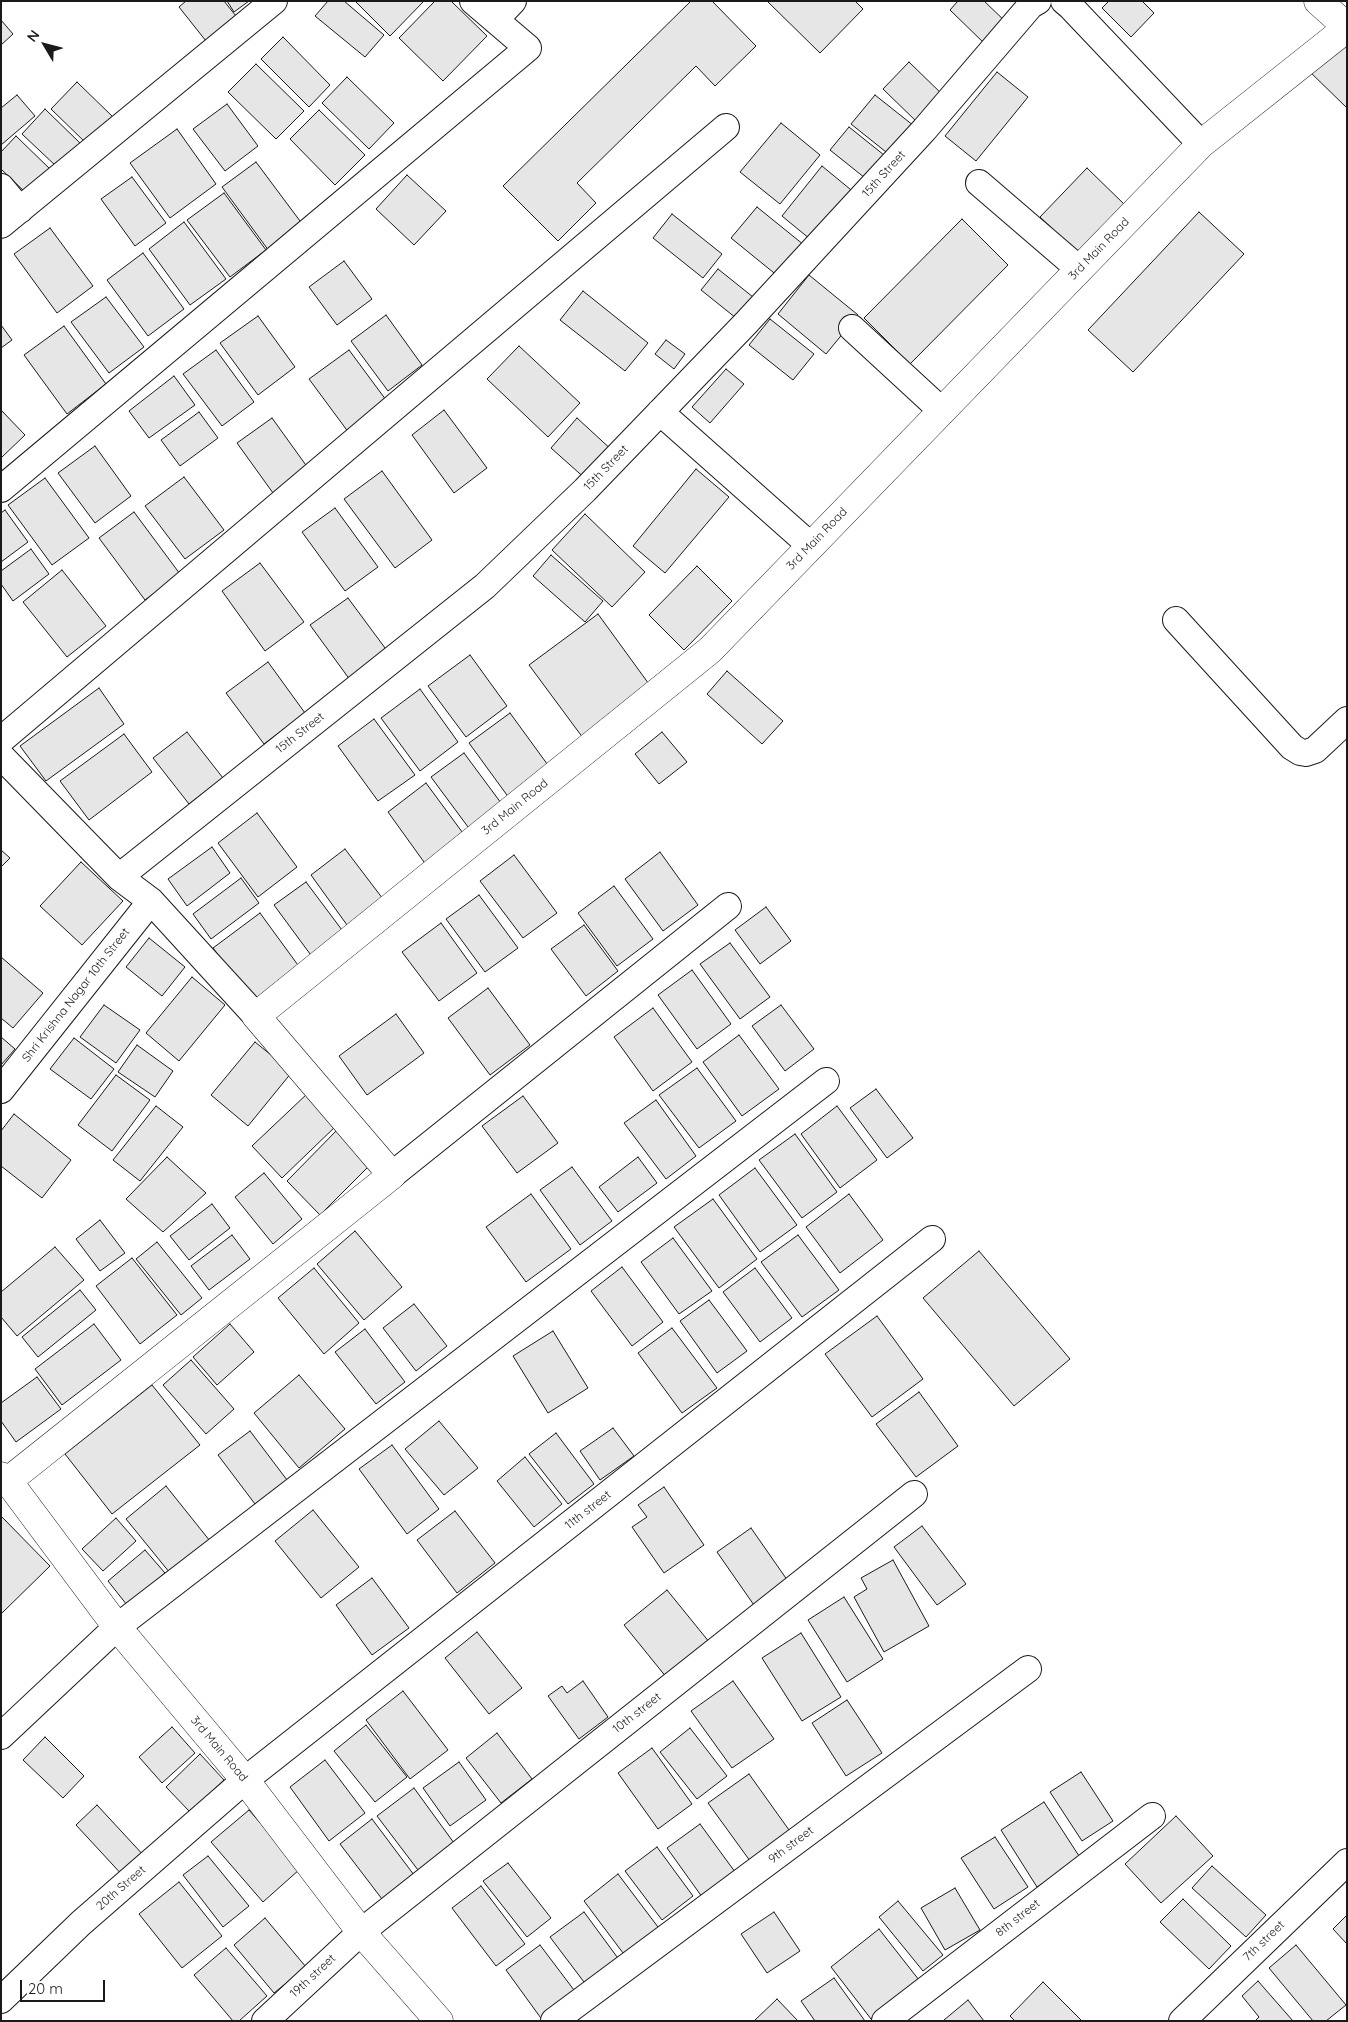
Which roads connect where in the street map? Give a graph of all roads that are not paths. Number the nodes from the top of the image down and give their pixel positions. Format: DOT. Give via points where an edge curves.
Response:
graph roads {
  1 [pos="274,1"];
  2 [pos="473,1"];
  3 [pos="513,1"];
  4 [pos="1038,1"];
  5 [pos="1064,1"];
  6 [pos="1318,1"];
  7 [pos="495,20"];
  8 [pos="1347,28"];
  9 [pos="726,127"];
  10 [pos="1201,144"];
  11 [pos="979,183"];
  12 [pos="1,187"];
  13 [pos="11,217"];
  14 [pos="1079,269"];
  15 [pos="852,328"];
  16 [pos="942,411"];
  17 [pos="660,412"];
  18 [pos="1,489"];
  19 [pos="810,546"];
  20 [pos="1176,620"];
  21 [pos="1347,720"];
  22 [pos="1,740"];
  23 [pos="1,756"];
  24 [pos="119,877"];
  25 [pos="151,900"];
  26 [pos="728,906"];
  27 [pos="256,1016"];
  28 [pos="826,1081"];
  29 [pos="1,1090"];
  30 [pos="392,1175"];
  31 [pos="932,1239"];
  32 [pos="3,1481"];
  33 [pos="914,1494"];
  34 [pos="117,1626"];
  35 [pos="1028,1669"];
  36 [pos="1,1736"];
  37 [pos="245,1780"];
  38 [pos="1152,1816"];
  39 [pos="1347,1862"];
  40 [pos="360,1932"];
  41 [pos="1,2000"];
  42 [pos="265,2021"];
  43 [pos="439,2021"];
  44 [pos="554,2021"];
  45 [pos="885,2021"];
  46 [pos="1182,2021"];
  1 -- 13 [label="street"];
  2 -- 7 [label="street"];
  3 -- 7 [label="street"];
  4 -- 17 [label="street, 15th Street" via="1031,5 839,223"];
  5 -- 10 [label="street"];
  6 -- 8 [label="street"];
  7 -- 18 [label="street" via="528,48"];
  8 -- 10 [label="street, 3rd Main Road"];
  9 -- 22 [label="street"];
  10 -- 14 [label="street, 3rd Main Road"];
  11 -- 14 [label="street"];
  12 -- 13 [label="street"];
  14 -- 16 [label="street, 3rd Main Road"];
  15 -- 16 [label="street"];
  16 -- 19 [label="street, 3rd Main Road"];
  17 -- 19 [label="street"];
  17 -- 24 [label="street, 15th Street" via="485,586"];
  19 -- 27 [label="street, 3rd Main Road" via="710,650"];
  20 -- 21 [label="street" via="1300,752 1306,754 1315,750"];
  23 -- 24 [label="street"];
  24 -- 25 [label="street"];
  25 -- 27 [label="street"];
  25 -- 29 [label="street, Shri Krishna Nagar 10th Street"];
  26 -- 30 [label="street"];
  27 -- 30 [label="street"];
  28 -- 34 [label="street"];
  30 -- 32 [label="street"];
  31 -- 37 [label="street, 11th street"];
  32 -- 34 [label="street, 3rd Main Road"];
  33 -- 40 [label="street, 10th street"];
  34 -- 36 [label="street"];
  34 -- 37 [label="street, 3rd Main Road"];
  35 -- 44 [label="street, 9th street"];
  37 -- 40 [label="street, 3rd Main Road"];
  37 -- 41 [label="street, 20th Street" via="81,1923"];
  38 -- 45 [label="street, 8th street"];
  39 -- 46 [label="street, 7th street"];
  40 -- 42 [label="street, 19th street"];
  40 -- 43 [label="street, 3rd Main Road"];
}
